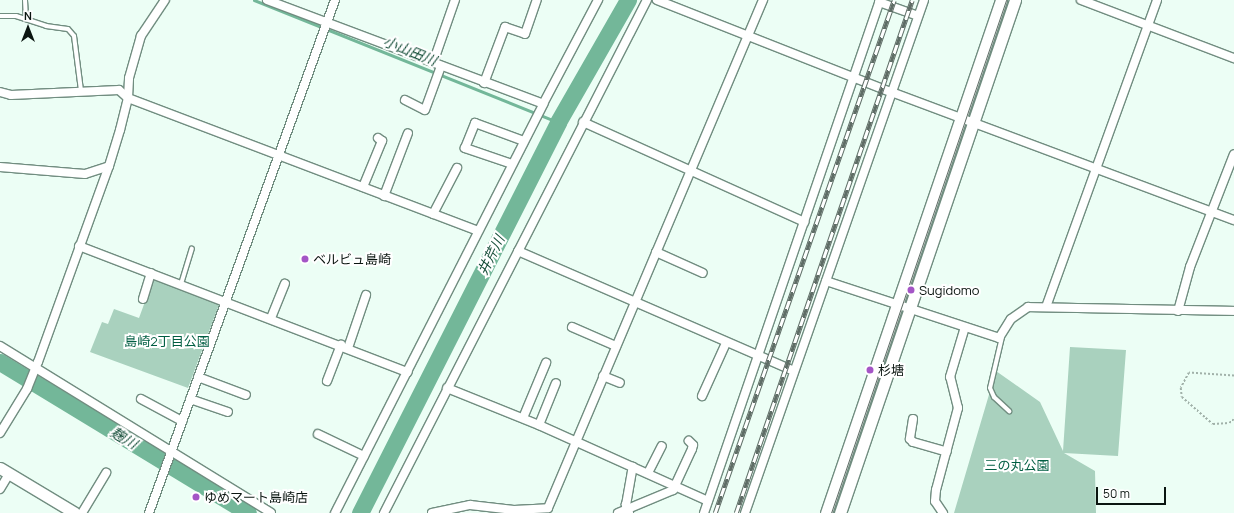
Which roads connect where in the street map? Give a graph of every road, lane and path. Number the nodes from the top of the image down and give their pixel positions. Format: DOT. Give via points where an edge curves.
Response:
graph roads {
  1 [pos="26,0"];
  2 [pos="165,0"];
  3 [pos="267,0"];
  4 [pos="335,0"];
  5 [pos="456,0"];
  6 [pos="537,0"];
  7 [pos="598,0"];
  8 [pos="647,0"];
  9 [pos="657,0"];
  10 [pos="763,0"];
  11 [pos="924,0"];
  12 [pos="1001,0"];
  13 [pos="1015,0"];
  14 [pos="1081,0"];
  15 [pos="1158,0"];
  16 [pos="879,1"];
  17 [pos="0,16"];
  18 [pos="918,16"];
  19 [pos="26,18"];
  20 [pos="327,23"];
  21 [pos="1148,26"];
  22 [pos="748,36"];
  23 [pos="1234,58"];
  24 [pos="437,65"];
  25 [pos="852,76"];
  26 [pos="484,83"];
  27 [pos="81,91"];
  28 [pos="0,92"];
  29 [pos="891,92"];
  30 [pos="128,98"];
  31 [pos="405,100"];
  32 [pos="542,104"];
  33 [pos="961,117"];
  34 [pos="583,122"];
  35 [pos="974,122"];
  36 [pos="408,133"];
  37 [pos="378,138"];
  38 [pos="524,141"];
  39 [pos="1234,154"];
  40 [pos="278,156"];
  41 [pos="512,164"];
  42 [pos="109,166"];
  43 [pos="0,167"];
  44 [pos="457,168"];
  45 [pos="1095,169"];
  46 [pos="691,172"];
  47 [pos="363,187"];
  48 [pos="384,196"];
  49 [pos="1212,212"];
  50 [pos="433,214"];
  51 [pos="1234,220"];
  52 [pos="804,222"];
  53 [pos="478,231"];
  54 [pos="78,246"];
  55 [pos="192,249"];
  56 [pos="518,251"];
  57 [pos="656,252"];
  58 [pos="151,273"];
  59 [pos="702,273"];
  60 [pos="826,280"];
  61 [pos="180,284"];
  62 [pos="285,284"];
  63 [pos="366,295"];
  64 [pos="143,299"];
  65 [pos="227,303"];
  66 [pos="635,303"];
  67 [pos="897,305"];
  68 [pos="1046,307"];
  69 [pos="910,309"];
  70 [pos="1178,311"];
  71 [pos="1234,312"];
  72 [pos="271,318"];
  73 [pos="572,327"];
  74 [pos="965,327"];
  75 [pos="1002,337"];
  76 [pos="726,343"];
  77 [pos="0,346"];
  78 [pos="616,346"];
  79 [pos="344,347"];
  80 [pos="757,356"];
  81 [pos="546,363"];
  82 [pos="34,370"];
  83 [pos="794,371"];
  84 [pos="408,372"];
  85 [pos="603,376"];
  86 [pos="1234,376"];
  87 [pos="198,377"];
  88 [pos="327,381"];
  89 [pos="556,383"];
  90 [pos="620,383"];
  91 [pos="447,388"];
  92 [pos="246,395"];
  93 [pos="702,396"];
  94 [pos="140,399"];
  95 [pos="190,399"];
  96 [pos="1009,411"];
  97 [pos="228,412"];
  98 [pos="523,418"];
  99 [pos="913,419"];
  100 [pos="1234,419"];
  101 [pos="182,421"];
  102 [pos="539,425"];
  103 [pos="0,432"];
  104 [pos="318,434"];
  105 [pos="689,441"];
  106 [pos="575,442"];
  107 [pos="662,446"];
  108 [pos="947,452"];
  109 [pos="170,453"];
  110 [pos="364,456"];
  111 [pos="633,467"];
  112 [pos="4,471"];
  113 [pos="106,473"];
  114 [pos="648,473"];
  115 [pos="676,486"];
  116 [pos="0,488"];
  117 [pos="708,501"];
  118 [pos="628,510"];
  119 [pos="74,513"];
  120 [pos="82,513"];
  121 [pos="149,513"];
  122 [pos="271,513"];
  123 [pos="335,513"];
  124 [pos="384,513"];
  125 [pos="432,513"];
  126 [pos="618,513"];
  127 [pos="704,513"];
  128 [pos="745,513"];
  129 [pos="826,513"];
  130 [pos="840,513"];
  131 [pos="943,513"];
  1 -- 19 [label="lane"];
  2 -- 30 [label="street" via="141,36 128,78"];
  3 -- 20 [label="street"];
  4 -- 20 [label="street"];
  5 -- 24 [label="street"];
  6 -- 26 [label="street" via="526,34 505,27"];
  7 -- 32 [label="street"];
  8 -- 34 [label="street"];
  9 -- 22 [label="street"];
  10 -- 22 [label="street"];
  11 -- 18 [label="street"];
  12 -- 33 [label="street"];
  13 -- 35 [label="street"];
  14 -- 21 [label="street"];
  15 -- 21 [label="street"];
  16 -- 18 [label="street"];
  16 -- 25 [label="street"];
  17 -- 19 [label="lane"];
  18 -- 29 [label="street"];
  19 -- 27 [label="lane" via="46,26 68,29 74,36"];
  20 -- 24 [label="street"];
  20 -- 40 [label="street"];
  21 -- 23 [label="street"];
  21 -- 45 [label="street"];
  22 -- 25 [label="street"];
  22 -- 46 [label="street"];
  24 -- 26 [label="street"];
  24 -- 31 [label="street" via="425,110"];
  25 -- 29 [label="street"];
  25 -- 52 [label="street"];
  26 -- 32 [label="street"];
  27 -- 28 [label="street" via="11,95"];
  27 -- 30 [label="street" via="119,90"];
  29 -- 33 [label="street"];
  29 -- 60 [label="street"];
  30 -- 40 [label="street"];
  30 -- 42 [label="street"];
  32 -- 38 [label="street"];
  33 -- 35 [label="street"];
  33 -- 67 [label="street"];
  34 -- 46 [label="street"];
  34 -- 56 [label="street"];
  35 -- 45 [label="street"];
  35 -- 69 [label="street"];
  36 -- 48 [label="street"];
  37 -- 47 [label="street" via="382,141"];
  38 -- 41 [label="street"];
  38 -- 41 [label="street" via="475,123 464,148"];
  39 -- 49 [label="street"];
  40 -- 47 [label="street"];
  40 -- 65 [label="street"];
  41 -- 53 [label="street"];
  42 -- 43 [label="street" via="85,174"];
  42 -- 54 [label="street"];
  44 -- 50 [label="street"];
  45 -- 49 [label="street"];
  45 -- 68 [label="street"];
  46 -- 52 [label="street"];
  46 -- 57 [label="street"];
  47 -- 48 [label="street"];
  48 -- 50 [label="street"];
  49 -- 51 [label="street"];
  49 -- 70 [label="street" via="1190,267"];
  50 -- 53 [label="street"];
  52 -- 80 [label="street"];
  53 -- 84 [label="street"];
  54 -- 58 [label="street"];
  54 -- 82 [label="street"];
  55 -- 61 [label="lane"];
  56 -- 66 [label="street"];
  56 -- 91 [label="street"];
  57 -- 59 [label="street"];
  57 -- 66 [label="street"];
  58 -- 61 [label="street"];
  58 -- 64 [label="street"];
  60 -- 67 [label="street"];
  60 -- 83 [label="street"];
  61 -- 65 [label="street"];
  62 -- 72 [label="street"];
  63 -- 79 [label="street"];
  65 -- 72 [label="street"];
  65 -- 87 [label="street"];
  66 -- 76 [label="street"];
  66 -- 78 [label="street"];
  67 -- 69 [label="street"];
  67 -- 129 [label="street"];
  68 -- 70 [label="street"];
  68 -- 75 [label="street" via="1028,307 1020,312 1011,319"];
  69 -- 74 [label="street"];
  69 -- 130 [label="street"];
  70 -- 71 [label="street"];
  72 -- 79 [label="street"];
  73 -- 78 [label="street"];
  74 -- 75 [label="street" via="996,338"];
  74 -- 108 [label="street" via="950,377 958,408"];
  75 -- 96 [label="lane" via="990,388 994,397"];
  76 -- 80 [label="street"];
  76 -- 93 [label="street"];
  77 -- 82 [label="street"];
  78 -- 85 [label="street"];
  79 -- 84 [label="street"];
  79 -- 88 [label="street"];
  80 -- 83 [label="street"];
  80 -- 117 [label="street"];
  81 -- 98 [label="street"];
  82 -- 103 [label="street" via="27,388"];
  82 -- 109 [label="street"];
  83 -- 128 [label="street"];
  84 -- 110 [label="street"];
  85 -- 90 [label="street"];
  85 -- 106 [label="street"];
  86 -- 100 [label="path" via="1189,373 1181,388 1182,396 1213,424 1229,423"];
  87 -- 92 [label="street"];
  87 -- 95 [label="street"];
  89 -- 102 [label="street"];
  91 -- 98 [label="street"];
  91 -- 124 [label="street"];
  94 -- 101 [label="street"];
  95 -- 97 [label="street"];
  95 -- 101 [label="street"];
  98 -- 102 [label="street"];
  99 -- 108 [label="street" via="910,439 912,442"];
  101 -- 109 [label="street"];
  102 -- 106 [label="street"];
  104 -- 110 [label="street"];
  105 -- 115 [label="street" via="693,445 692,449"];
  106 -- 111 [label="street"];
  106 -- 125 [label="street" via="548,508 544,510 470,505"];
  107 -- 114 [label="street"];
  108 -- 131 [label="street" via="935,500"];
  109 -- 121 [label="street"];
  109 -- 122 [label="street"];
  110 -- 123 [label="street"];
  111 -- 114 [label="street"];
  111 -- 118 [label="street"];
  112 -- 116 [label="street"];
  112 -- 119 [label="street"];
  113 -- 120 [label="street"];
  114 -- 115 [label="street"];
  115 -- 117 [label="street"];
  115 -- 118 [label="street"];
  117 -- 127 [label="street"];
  118 -- 126 [label="street"];
}
